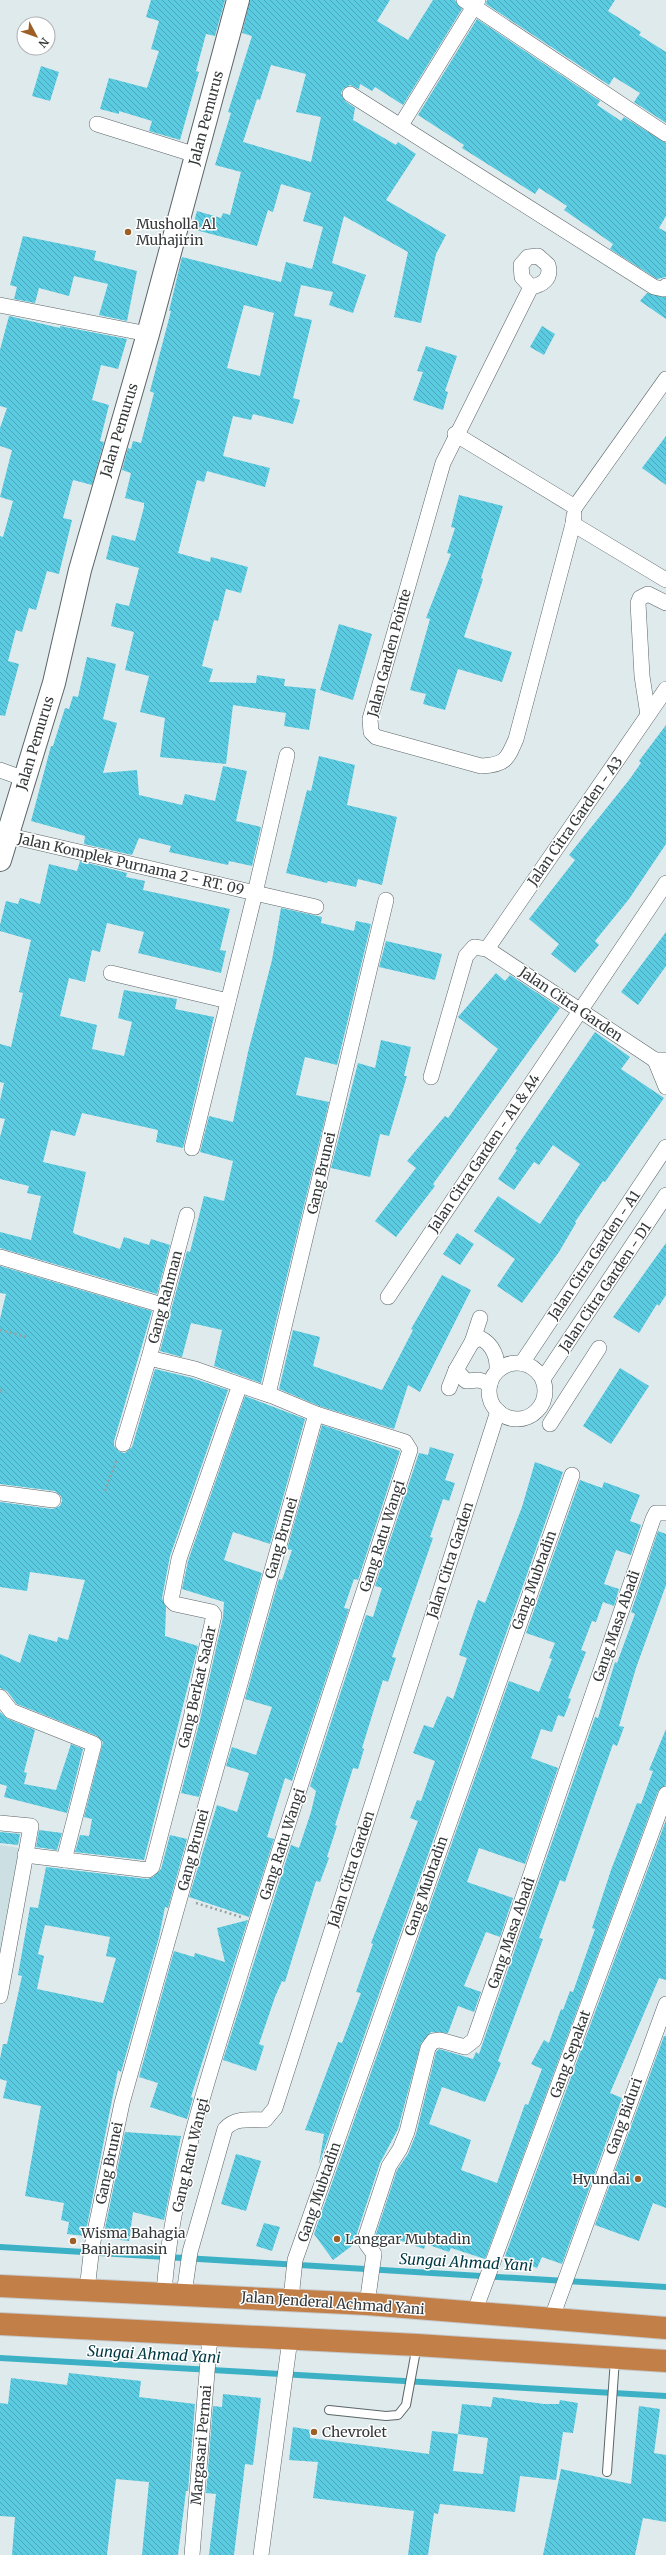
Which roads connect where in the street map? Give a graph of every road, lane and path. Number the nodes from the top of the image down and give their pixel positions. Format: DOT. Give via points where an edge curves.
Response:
graph roads {
  1 [pos="238,0"];
  2 [pos="472,2"];
  3 [pos="350,94"];
  4 [pos="97,124"];
  5 [pos="401,125"];
  6 [pos="666,134"];
  7 [pos="196,155"];
  8 [pos="666,286"];
  9 [pos="531,287"];
  10 [pos="0,305"];
  11 [pos="148,334"];
  12 [pos="666,379"];
  13 [pos="456,434"];
  14 [pos="575,506"];
  15 [pos="573,524"];
  16 [pos="666,580"];
  17 [pos="666,604"];
  18 [pos="666,688"];
  19 [pos="648,715"];
  20 [pos="287,755"];
  21 [pos="0,770"];
  22 [pos="25,779"];
  23 [pos="6,835"];
  24 [pos="0,860"];
  25 [pos="666,883"];
  26 [pos="255,893"];
  27 [pos="386,900"];
  28 [pos="316,907"];
  29 [pos="484,948"];
  30 [pos="111,973"];
  31 [pos="228,1001"];
  32 [pos="580,1010"];
  33 [pos="660,1060"];
  34 [pos="431,1077"];
  35 [pos="666,1087"];
  36 [pos="666,1147"];
  37 [pos="192,1148"];
  38 [pos="666,1195"];
  39 [pos="187,1215"];
  40 [pos="0,1257"];
  41 [pos="388,1297"];
  42 [pos="162,1305"];
  43 [pos="480,1318"];
  44 [pos="0,1330"];
  45 [pos="27,1337"];
  46 [pos="472,1342"];
  47 [pos="599,1348"];
  48 [pos="149,1358"];
  49 [pos="522,1363"];
  50 [pos="456,1370"];
  51 [pos="494,1377"];
  52 [pos="545,1384"];
  53 [pos="449,1388"];
  54 [pos="0,1390"];
  55 [pos="6,1392"];
  56 [pos="570,1393"];
  57 [pos="237,1394"];
  58 [pos="269,1395"];
  59 [pos="541,1407"];
  60 [pos="560,1409"];
  61 [pos="498,1411"];
  62 [pos="316,1414"];
  63 [pos="550,1424"];
  64 [pos="123,1444"];
  65 [pos="572,1475"];
  66 [pos="105,1491"];
  67 [pos="0,1493"];
  68 [pos="53,1500"];
  69 [pos="659,1516"];
  70 [pos="0,1697"];
  71 [pos="666,1794"];
  72 [pos="0,1823"];
  73 [pos="25,1855"];
  74 [pos="64,1860"];
  75 [pos="180,1899"];
  76 [pos="257,1921"];
  77 [pos="0,1996"];
  78 [pos="666,2004"];
  79 [pos="0,2286"];
  80 [pos="87,2290"];
  81 [pos="174,2293"];
  82 [pos="291,2299"];
  83 [pos="367,2304"];
  84 [pos="474,2313"];
  85 [pos="551,2320"];
  86 [pos="0,2324"];
  87 [pos="618,2325"];
  88 [pos="666,2328"];
  89 [pos="210,2336"];
  90 [pos="290,2340"];
  91 [pos="417,2345"];
  92 [pos="615,2358"];
  93 [pos="666,2361"];
  94 [pos="329,2410"];
  95 [pos="607,2472"];
  96 [pos="192,2555"];
  97 [pos="261,2555"];
  1 -- 7 [label="street, Jalan Pemurus"];
  2 -- 5 [label="street"];
  2 -- 6 [label="street"];
  3 -- 5 [label="street"];
  4 -- 7 [label="street"];
  5 -- 8 [label="street" via="654,287 663,289"];
  7 -- 11 [label="street, Jalan Pemurus"];
  9 -- 13 [label="street, Jalan Garden Pointe"];
  10 -- 11 [label="street"];
  11 -- 22 [label="street, Jalan Pemurus" via="103,484 54,683"];
  12 -- 14 [label="street"];
  13 -- 14 [label="street"];
  13 -- 15 [label="street, Jalan Garden Pointe" via="434,490 370,719 372,732 376,737 481,766 497,765 508,757 516,739"];
  14 -- 15 [label="street"];
  15 -- 16 [label="street"];
  17 -- 19 [label="street" via="648,594 640,598 638,603 642,676"];
  18 -- 19 [label="street, Jalan Citra Garden - A3"];
  19 -- 29 [label="street, Jalan Citra Garden - A3"];
  20 -- 26 [label="street, Jalan Komplek Purnama 2 - RT. 09"];
  21 -- 22 [label="street"];
  22 -- 23 [label="street, Jalan Pemurus"];
  23 -- 24 [label="street, Jalan Pemurus"];
  23 -- 26 [label="street, Jalan Komplek Purnama 2 - RT. 09"];
  25 -- 32 [label="street, Jalan Citra Garden - A1 & A4"];
  26 -- 28 [label="street, Jalan Komplek Purnama 2 - RT. 09"];
  26 -- 31 [label="street, Jalan Komplek Purnama 2 - RT. 09"];
  27 -- 58 [label="street, Gang Brunei"];
  29 -- 32 [label="street, Jalan Citra Garden"];
  29 -- 34 [label="street" via="474,947 466,956"];
  30 -- 31 [label="street"];
  31 -- 37 [label="street, Jalan Komplek Purnama 2 - RT. 09"];
  32 -- 33 [label="street, Jalan Citra Garden"];
  32 -- 41 [label="street, Jalan Citra Garden - A1 & A4"];
  33 -- 35 [label="street, Jalan Citra Garden"];
  36 -- 49 [label="street, Jalan Citra Garden - A1"];
  38 -- 52 [label="street, Jalan Citra Garden - D1"];
  39 -- 42 [label="street, Gang Rahman"];
  40 -- 42 [label="street"];
  42 -- 48 [label="street, Gang Rahman"];
  43 -- 46 [label="street"];
  44 -- 45 [label="path"];
  46 -- 50 [label="street"];
  46 -- 51 [label="street" via="480,1338 492,1348 497,1357"];
  47 -- 56 [label="street"];
  48 -- 58 [label="street, Gang Rahman" via="195,1369"];
  48 -- 64 [label="street"];
  49 -- 51 [label="street" via="513,1363"];
  49 -- 52 [label="street" via="538,1371"];
  50 -- 51 [label="street" via="466,1381"];
  50 -- 53 [label="street"];
  51 -- 61 [label="street" via="489,1396"];
  52 -- 56 [label="street"];
  52 -- 59 [label="street"];
  54 -- 55 [label="path"];
  56 -- 60 [label="street"];
  57 -- 74 [label="street, Gang Berkat Sadar" via="179,1559 171,1600 175,1604 212,1612 214,1615 191,1718 152,1867 148,1870"];
  58 -- 62 [label="street"];
  59 -- 60 [label="street" via="553,1412"];
  59 -- 61 [label="street" via="525,1418 515,1420"];
  60 -- 63 [label="street"];
  61 -- 81 [label="street, Jalan Citra Garden" via="275,2108 265,2120 240,2120 230,2123 225,2129 189,2259"];
  62 -- 75 [label="street, Gang Brunei"];
  62 -- 76 [label="street, Gang Ratu Wangi" via="405,1442 410,1450"];
  64 -- 66 [label="path"];
  65 -- 82 [label="street, Gang Mubtadin" via="294,2266"];
  67 -- 68 [label="street"];
  69 -- 83 [label="street, Gang Masa Abadi" via="474,2040 465,2047 440,2040 434,2041 428,2048 407,2132 400,2150 389,2166 366,2236 366,2243 374,2254"];
  70 -- 74 [label="street" via="11,1711 94,1744"];
  71 -- 84 [label="street, Gang Sepakat"];
  72 -- 73 [label="street" via="31,1826"];
  73 -- 74 [label="street, Gang Berkat Sadar"];
  73 -- 77 [label="street"];
  75 -- 76 [label="path"];
  75 -- 80 [label="street, Gang Brunei" via="122,2103 92,2246"];
  76 -- 81 [label="street, Gang Ratu Wangi" via="215,2055 183,2174 166,2266"];
  78 -- 85 [label="street, Gang Biduri"];
  79 -- 80 [label="highway, Jalan Jenderal Achmad Yani"];
  80 -- 81 [label="highway, Jalan Jenderal Achmad Yani"];
  81 -- 82 [label="highway, Jalan Jenderal Achmad Yani"];
  82 -- 83 [label="highway, Jalan Jenderal Achmad Yani"];
  83 -- 84 [label="highway, Jalan Jenderal Achmad Yani"];
  84 -- 85 [label="highway, Jalan Jenderal Achmad Yani"];
  85 -- 87 [label="highway, Jalan Jenderal Achmad Yani"];
  86 -- 89 [label="highway"];
  87 -- 88 [label="highway, Jalan Jenderal Achmad Yani"];
  87 -- 92 [label="highway"];
  89 -- 90 [label="highway"];
  89 -- 96 [label="street, Margasari Permai"];
  90 -- 91 [label="highway"];
  90 -- 97 [label="street"];
  91 -- 92 [label="highway"];
  91 -- 94 [label="lane" via="406,2405 398,2415"];
  92 -- 93 [label="highway"];
  92 -- 95 [label="lane"];
}
